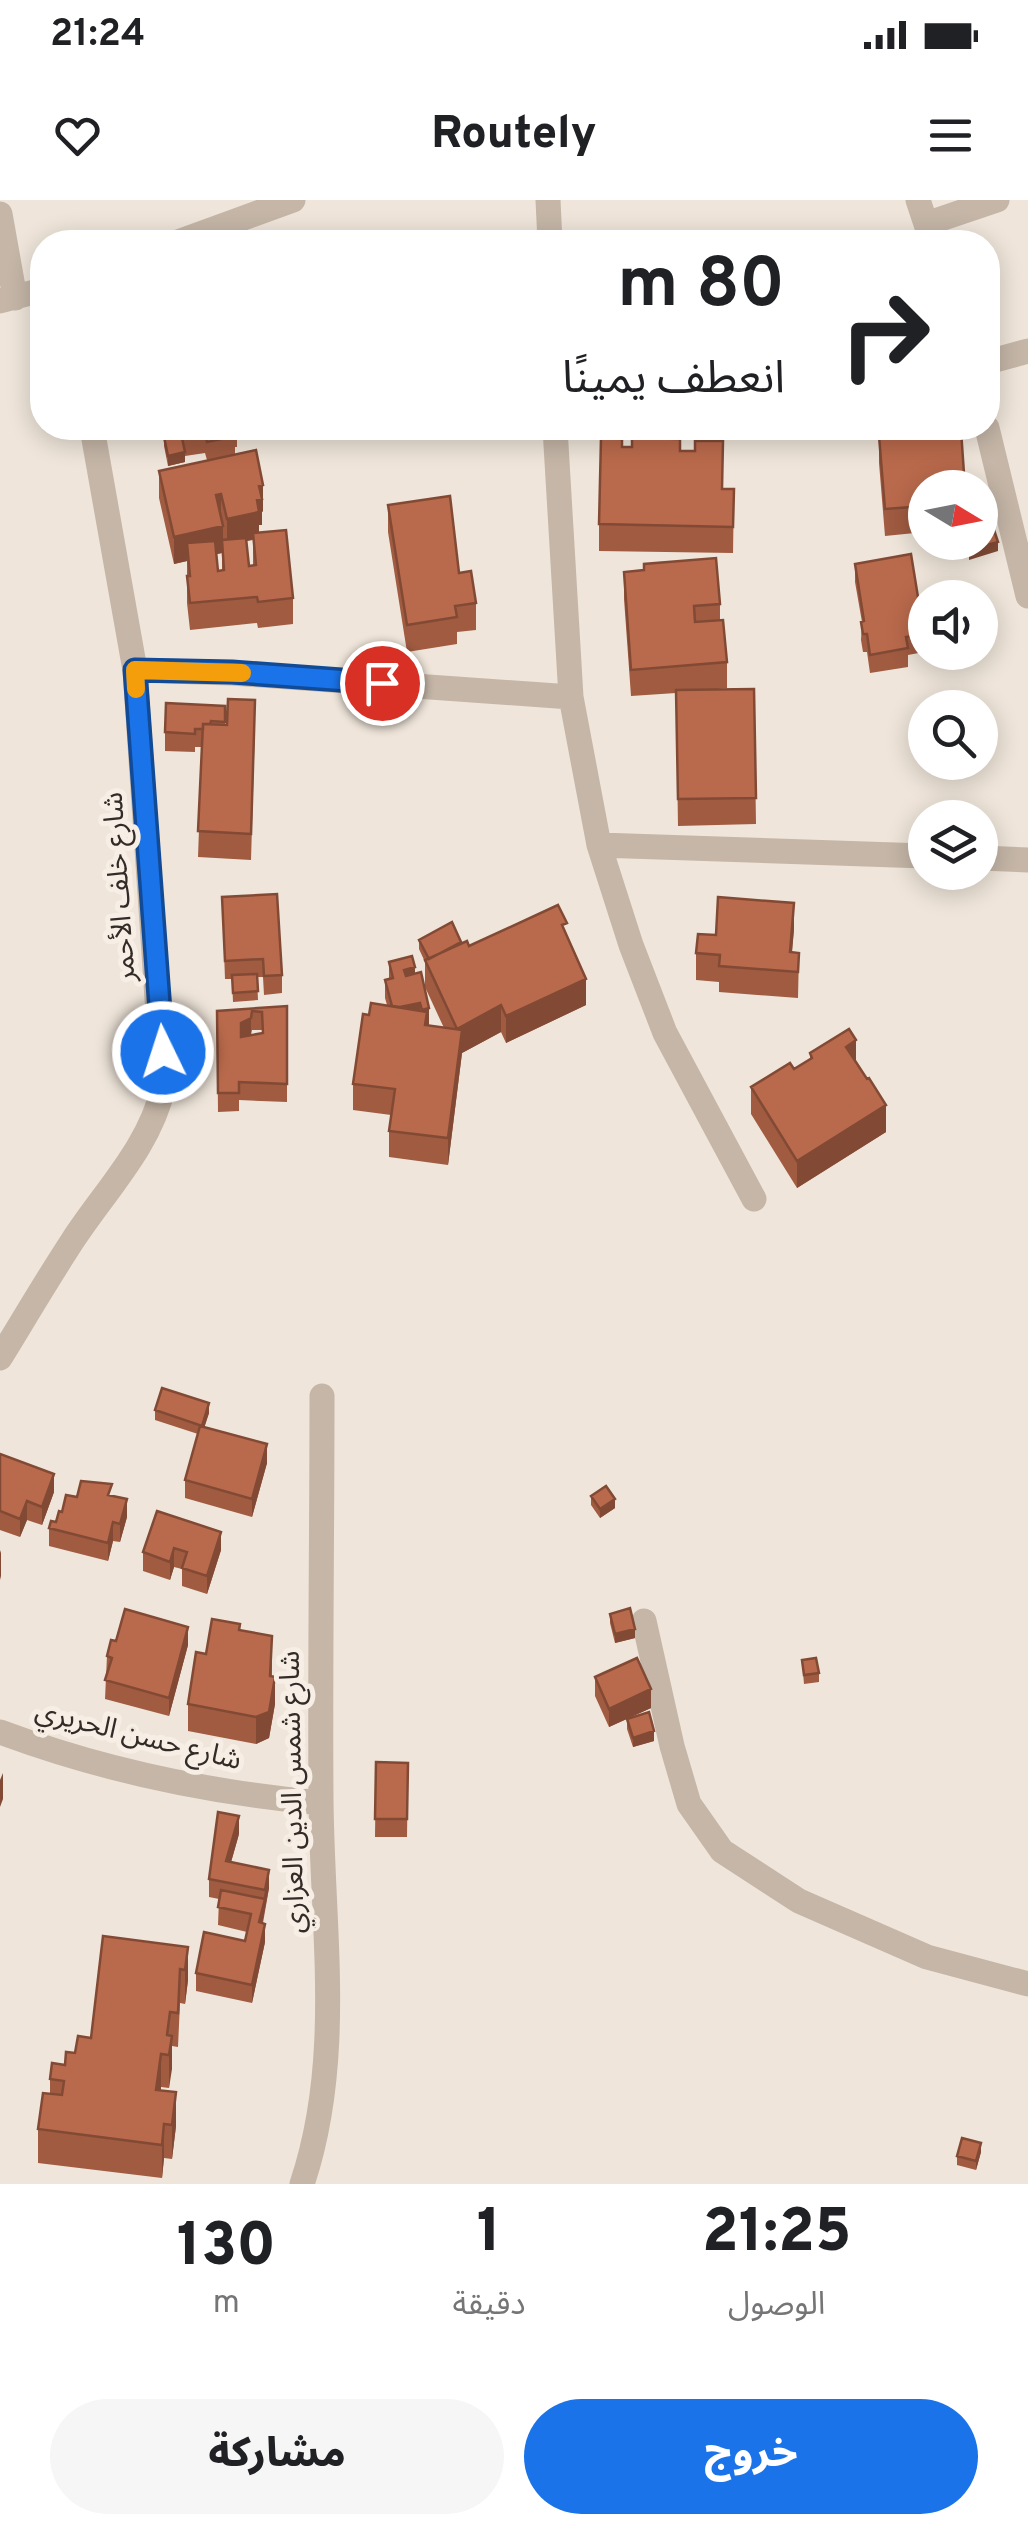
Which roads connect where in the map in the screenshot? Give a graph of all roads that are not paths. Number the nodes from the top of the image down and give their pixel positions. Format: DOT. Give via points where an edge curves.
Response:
graph roads {
  1 [pos="293,200"];
  2 [pos="548,200"];
  3 [pos="997,200"];
  4 [pos="0,214"];
  5 [pos="925,222"];
  6 [pos="211,230"];
  7 [pos="549,230"];
  8 [pos="7,300"];
  9 [pos="1028,351"];
  10 [pos="1000,359"];
  11 [pos="94,440"];
  12 [pos="556,440"];
  13 [pos="990,440"];
  14 [pos="1028,596"];
  15 [pos="135,670"];
  16 [pos="571,697"];
  17 [pos="600,846"];
  18 [pos="908,855"];
  19 [pos="998,859"];
  20 [pos="1028,860"];
  21 [pos="754,1200"];
  22 [pos="0,1358"];
  23 [pos="322,1396"];
  24 [pos="644,1621"];
  25 [pos="0,1732"];
  26 [pos="321,1803"];
  27 [pos="1028,1984"];
  28 [pos="302,2184"];
  1 -- 6 [label="street"];
  2 -- 7 [label="street"];
  3 -- 5 [label="street"];
  4 -- 8 [label="street"];
  9 -- 10 [label="street"];
  11 -- 15 [label="street, شارع خلف الأحمر"];
  12 -- 16 [label="street"];
  13 -- 14 [label="street"];
  15 -- 16 [label="street"];
  15 -- 22 [label="street, شارع خلف الأحمر" via="164,1088 136,1152"];
  16 -- 17 [label="street"];
  17 -- 18 [label="street"];
  17 -- 21 [label="street" via="664,1033"];
  19 -- 20 [label="street"];
  23 -- 26 [label="street, شارع شمس الدين العزاري"];
  24 -- 27 [label="street" via="689,1804 722,1851 799,1901 927,1957"];
  25 -- 26 [label="street, شارع حسن الحريري" via="238,1795"];
  26 -- 28 [label="street, شارع شمس الدين العزاري" via="328,2055"];
}
